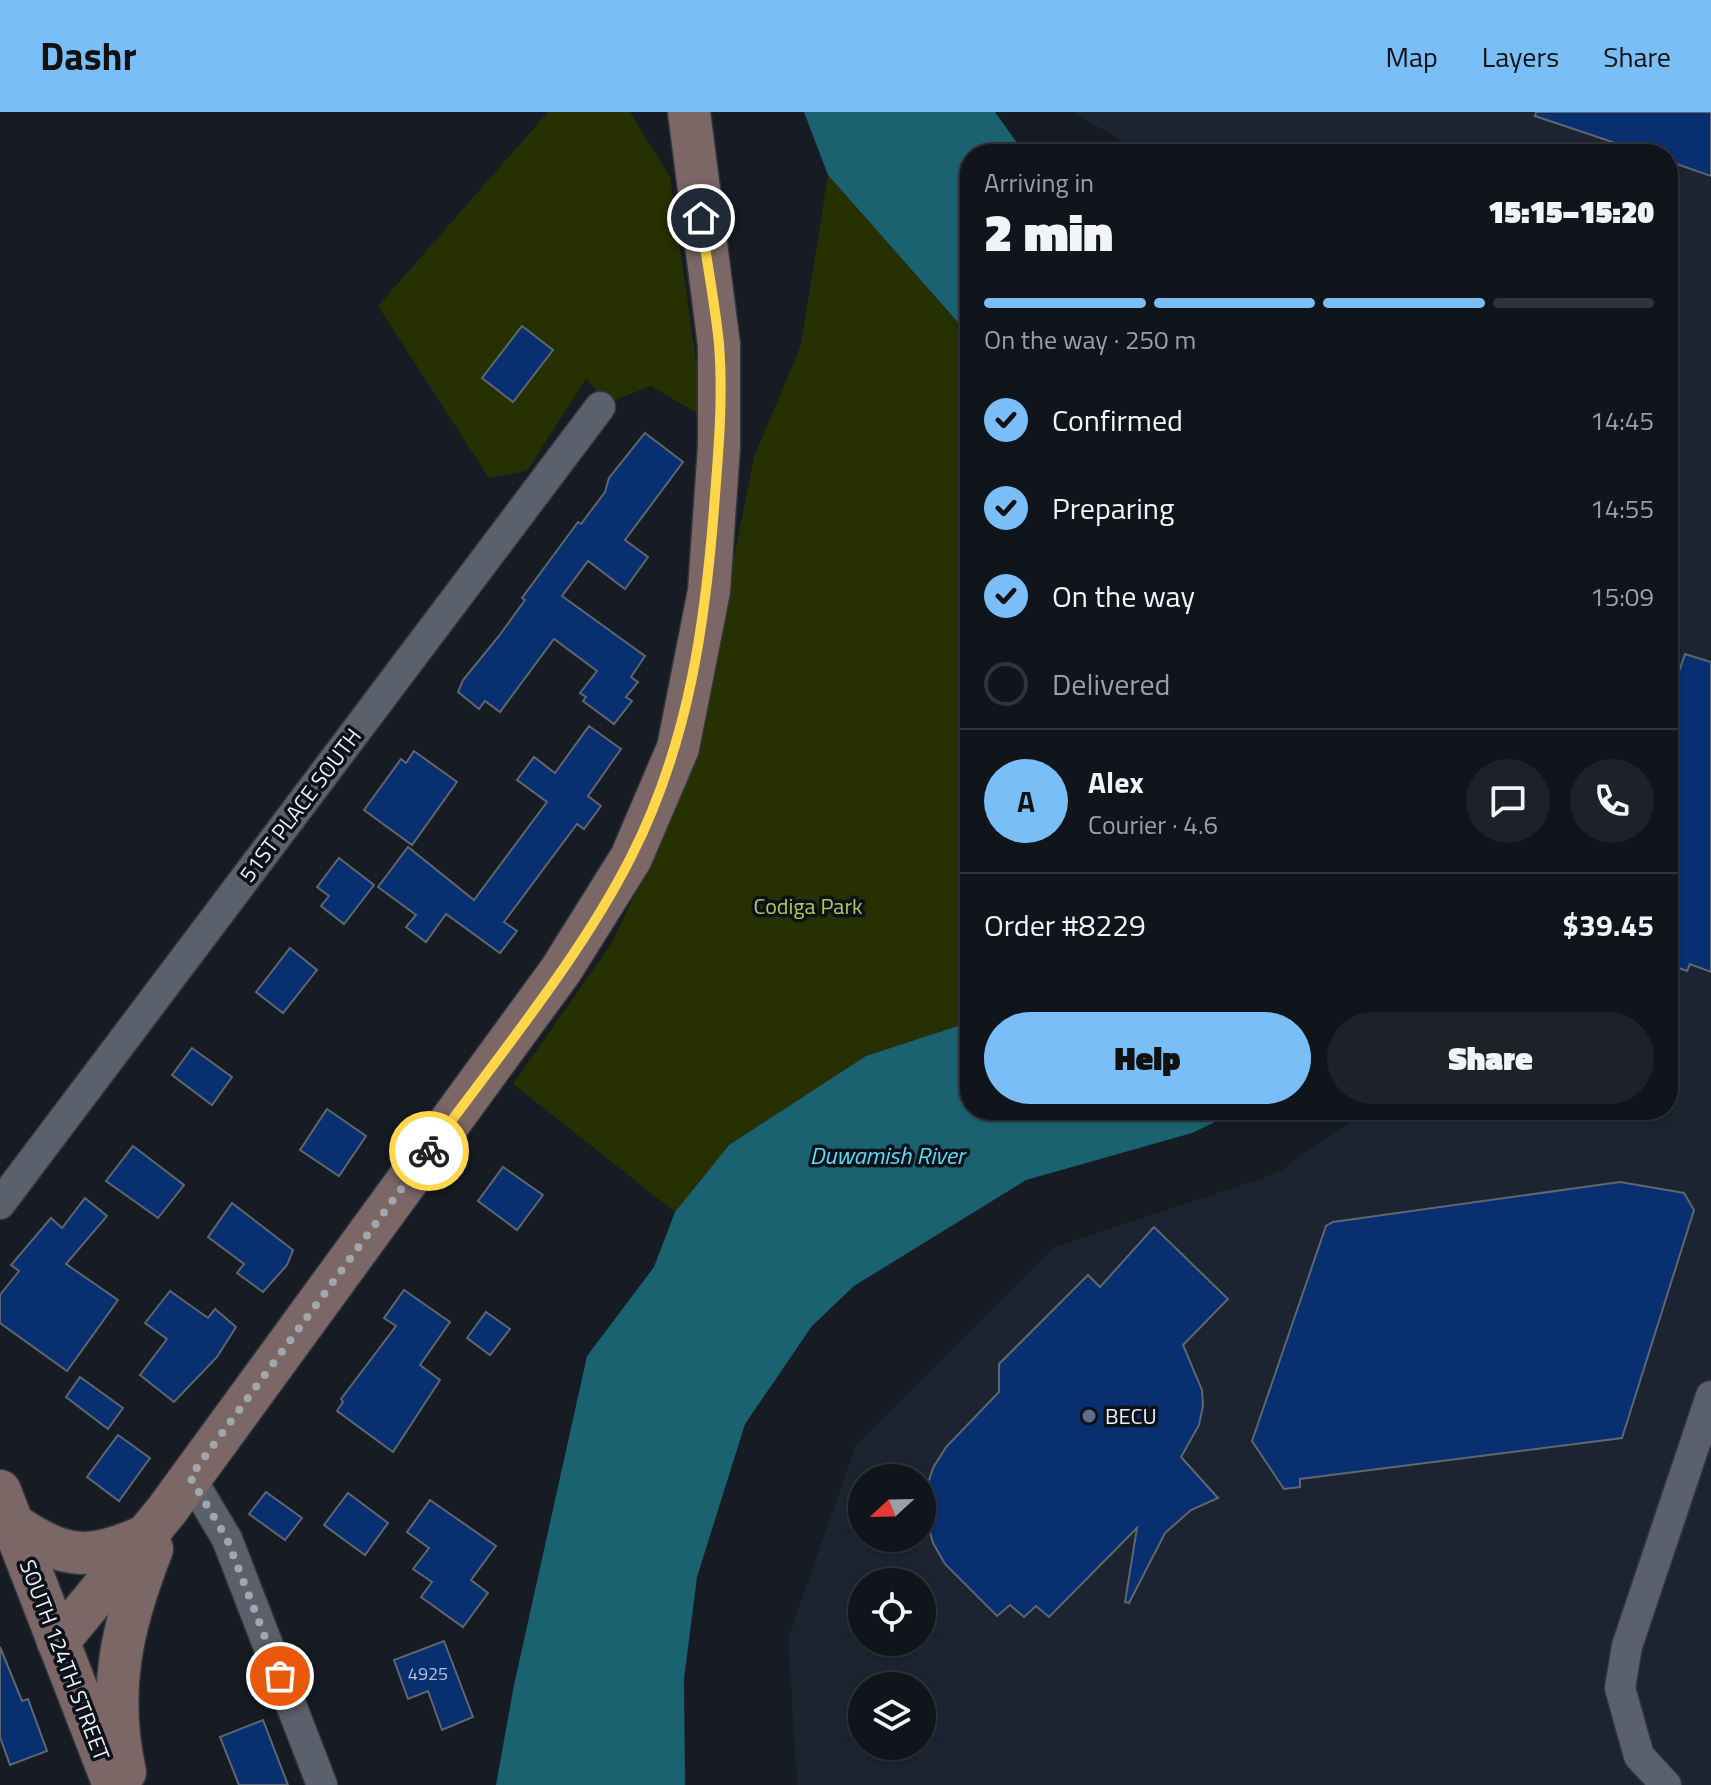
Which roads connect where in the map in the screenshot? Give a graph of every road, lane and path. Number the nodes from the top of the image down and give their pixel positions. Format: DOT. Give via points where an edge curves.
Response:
graph roads {
  1 [pos="691,122"];
  2 [pos="600,407"];
  3 [pos="0,1204"];
  4 [pos="1711,1396"];
  5 [pos="168,1507"];
  6 [pos="6,1508"];
  7 [pos="127,1621"];
  8 [pos="58,1642"];
  9 [pos="114,1785"];
  10 [pos="128,1785"];
  11 [pos="322,1785"];
  12 [pos="1666,1785"];
  1 -- 5 [label="street" via="719,345 719,446 709,591 678,748 631,858 561,970"];
  2 -- 3 [label="street, 51ST PLACE SOUTH"];
  4 -- 12 [label="street" via="1627,1646 1620,1688 1639,1756"];
  5 -- 6 [label="street" via="116,1549 75,1554 41,1544"];
  5 -- 7 [label="street"];
  5 -- 8 [label="street"];
  5 -- 11 [label="street" via="227,1539"];
  6 -- 8 [label="street, SOUTH 124TH STREET"];
  7 -- 8 [label="street"];
  7 -- 10 [label="street" via="117,1701"];
  8 -- 9 [label="street, SOUTH 124TH STREET"];
}
